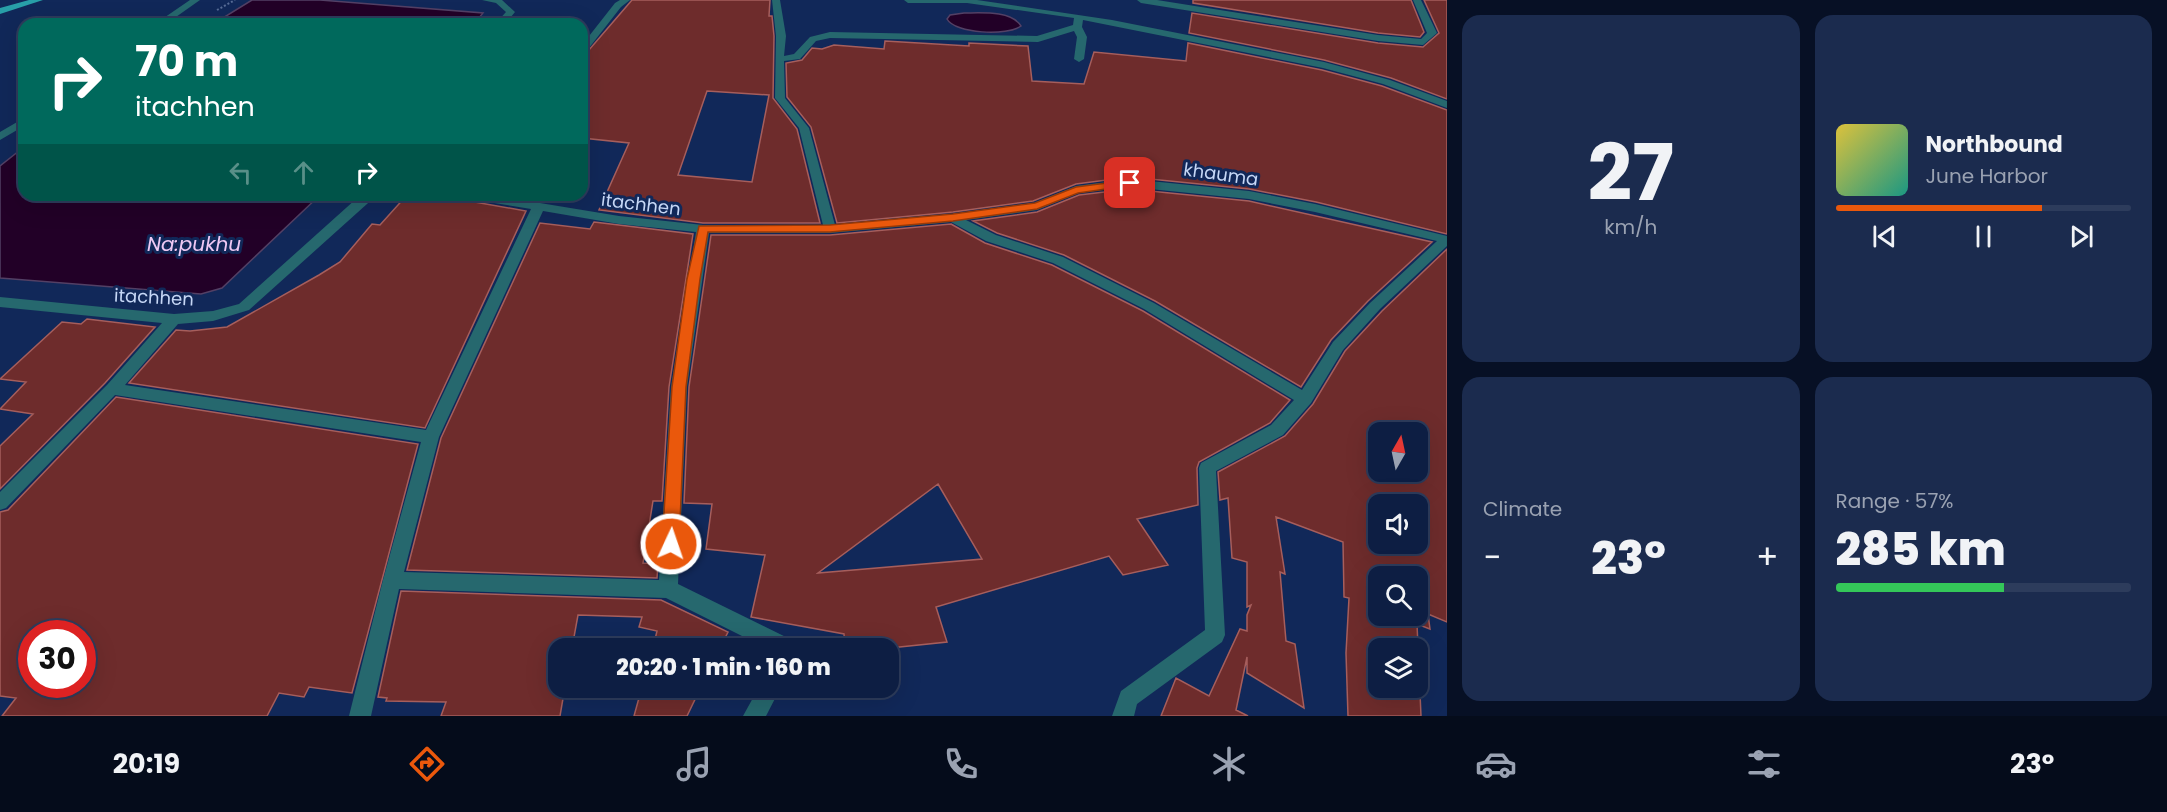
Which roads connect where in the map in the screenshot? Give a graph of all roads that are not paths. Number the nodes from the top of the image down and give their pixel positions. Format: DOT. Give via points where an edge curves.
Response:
graph roads {
  1 [pos="39,0"];
  2 [pos="195,0"];
  3 [pos="486,0"];
  4 [pos="626,0"];
  5 [pos="776,0"];
  6 [pos="908,0"];
  7 [pos="1140,0"];
  8 [pos="1417,0"];
  9 [pos="971,1"];
  10 [pos="0,11"];
  11 [pos="169,18"];
  12 [pos="506,18"];
  13 [pos="1078,22"];
  14 [pos="588,43"];
  15 [pos="779,59"];
  16 [pos="1079,59"];
  17 [pos="1447,105"];
  18 [pos="18,125"];
  19 [pos="0,137"];
  20 [pos="362,201"];
  21 [pos="502,201"];
  22 [pos="538,208"];
  23 [pos="953,218"];
  24 [pos="703,229"];
  25 [pos="830,229"];
  26 [pos="1447,240"];
  27 [pos="0,302"];
  28 [pos="174,320"];
  29 [pos="112,388"];
  30 [pos="1305,399"];
  31 [pos="431,437"];
  32 [pos="0,504"];
  33 [pos="392,580"];
  34 [pos="668,589"];
  35 [pos="767,638"];
  36 [pos="765,698"];
  37 [pos="360,716"];
  38 [pos="754,716"];
  39 [pos="1123,716"];
  1 -- 10 [label="main road"];
  2 -- 11 [label="street"];
  3 -- 12 [label="street" via="498,1 511,12"];
  4 -- 14 [label="street"];
  5 -- 15 [label="street" via="781,36"];
  6 -- 9 [label="street"];
  7 -- 8 [label="street" via="1423,42 1432,33"];
  9 -- 13 [label="street"];
  13 -- 15 [label="street" via="1038,39 830,35 813,39 796,57"];
  13 -- 16 [label="street" via="1082,37"];
  13 -- 17 [label="street" via="1314,62 1368,75"];
  15 -- 25 [label="street" via="780,98 804,128"];
  18 -- 19 [label="street"];
  20 -- 28 [label="street, itachhen" via="244,307 213,316"];
  21 -- 22 [label="street, itachhen"];
  22 -- 24 [label="street, itachhen"];
  22 -- 31 [label="street"];
  23 -- 25 [label="street, itachhen"];
  23 -- 26 [label="street, khauma" via="1037,206 1076,190 1130,183 1249,195"];
  23 -- 30 [label="street" via="991,238 1058,260 1139,301"];
  24 -- 25 [label="street, itachhen"];
  24 -- 34 [label="street" via="679,387"];
  26 -- 30 [label="street" via="1338,346"];
  27 -- 28 [label="street, itachhen"];
  28 -- 29 [label="street"];
  29 -- 31 [label="street"];
  29 -- 32 [label="street"];
  30 -- 39 [label="street" via="1277,430 1207,468 1215,635 1128,698"];
  31 -- 33 [label="street"];
  33 -- 34 [label="street"];
  33 -- 37 [label="street"];
  34 -- 35 [label="street"];
  36 -- 38 [label="street"];
}
